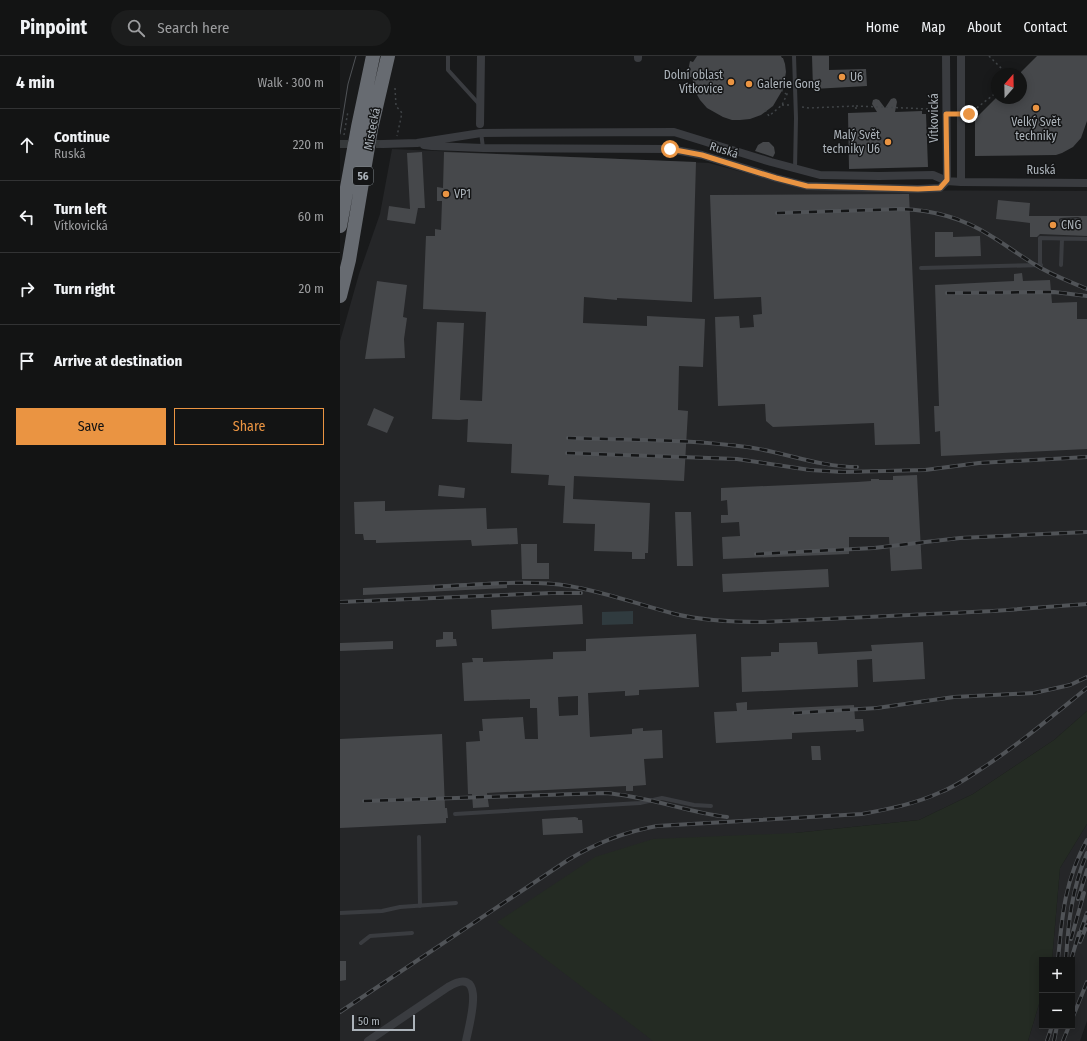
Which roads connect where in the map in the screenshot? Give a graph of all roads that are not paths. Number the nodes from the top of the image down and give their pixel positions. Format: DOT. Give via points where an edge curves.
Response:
graph roads {
  1 [pos="373,56"];
  2 [pos="388,56"];
  3 [pos="448,56"];
  4 [pos="482,56"];
  5 [pos="794,56"];
  6 [pos="946,56"];
  7 [pos="961,56"];
  8 [pos="481,105"];
  9 [pos="480,124"];
  10 [pos="481,133"];
  11 [pos="417,143"];
  12 [pos="383,144"];
  13 [pos="483,148"];
  14 [pos="795,169"];
  15 [pos="947,180"];
  16 [pos="961,182"];
  17 [pos="1087,183"];
  18 [pos="1078,220"];
  19 [pos="1062,221"];
  20 [pos="340,226"];
  21 [pos="1062,239"];
  22 [pos="1087,239"];
  23 [pos="1061,265"];
  24 [pos="921,268"];
  25 [pos="340,296"];
  26 [pos="711,806"];
  27 [pos="455,814"];
  28 [pos="419,837"];
  29 [pos="456,903"];
  30 [pos="420,906"];
  31 [pos="340,913"];
  32 [pos="412,933"];
  33 [pos="361,943"];
  34 [pos="368,1041"];
  35 [pos="466,1041"];
  1 -- 20 [label="highway, Místecká / 56"];
  2 -- 25 [label="highway, Místecká / 56" via="371,129 349,260"];
  3 -- 8 [label="lane" via="448,70"];
  4 -- 8 [label="street"];
  5 -- 14 [label="lane"];
  6 -- 15 [label="street, Vítkovická"];
  7 -- 16 [label="street"];
  8 -- 9 [label="street"];
  9 -- 10 [label="lane"];
  10 -- 11 [label="street, Ruská"];
  10 -- 13 [label="lane"];
  10 -- 14 [label="street, Ruská" via="674,132"];
  11 -- 12 [label="street, Ruská"];
  11 -- 13 [label="street, Ruská"];
  13 -- 15 [label="street, Ruská" via="670,149 702,155 807,186 918,189 940,188"];
  14 -- 15 [label="street, Ruská" via="820,175 933,175"];
  15 -- 16 [label="street, Ruská"];
  16 -- 17 [label="street, Ruská"];
  18 -- 19 [label="lane"];
  21 -- 22 [label="lane"];
  21 -- 23 [label="lane"];
  21 -- 24 [label="lane" via="1040,238 1040,265"];
  26 -- 27 [label="lane" via="662,798 640,803"];
  28 -- 30 [label="lane"];
  29 -- 30 [label="lane"];
  30 -- 31 [label="lane"];
  32 -- 33 [label="lane" via="370,936"];
  34 -- 35 [label="street" via="448,987 461,981 471,988 473,998"];
}
